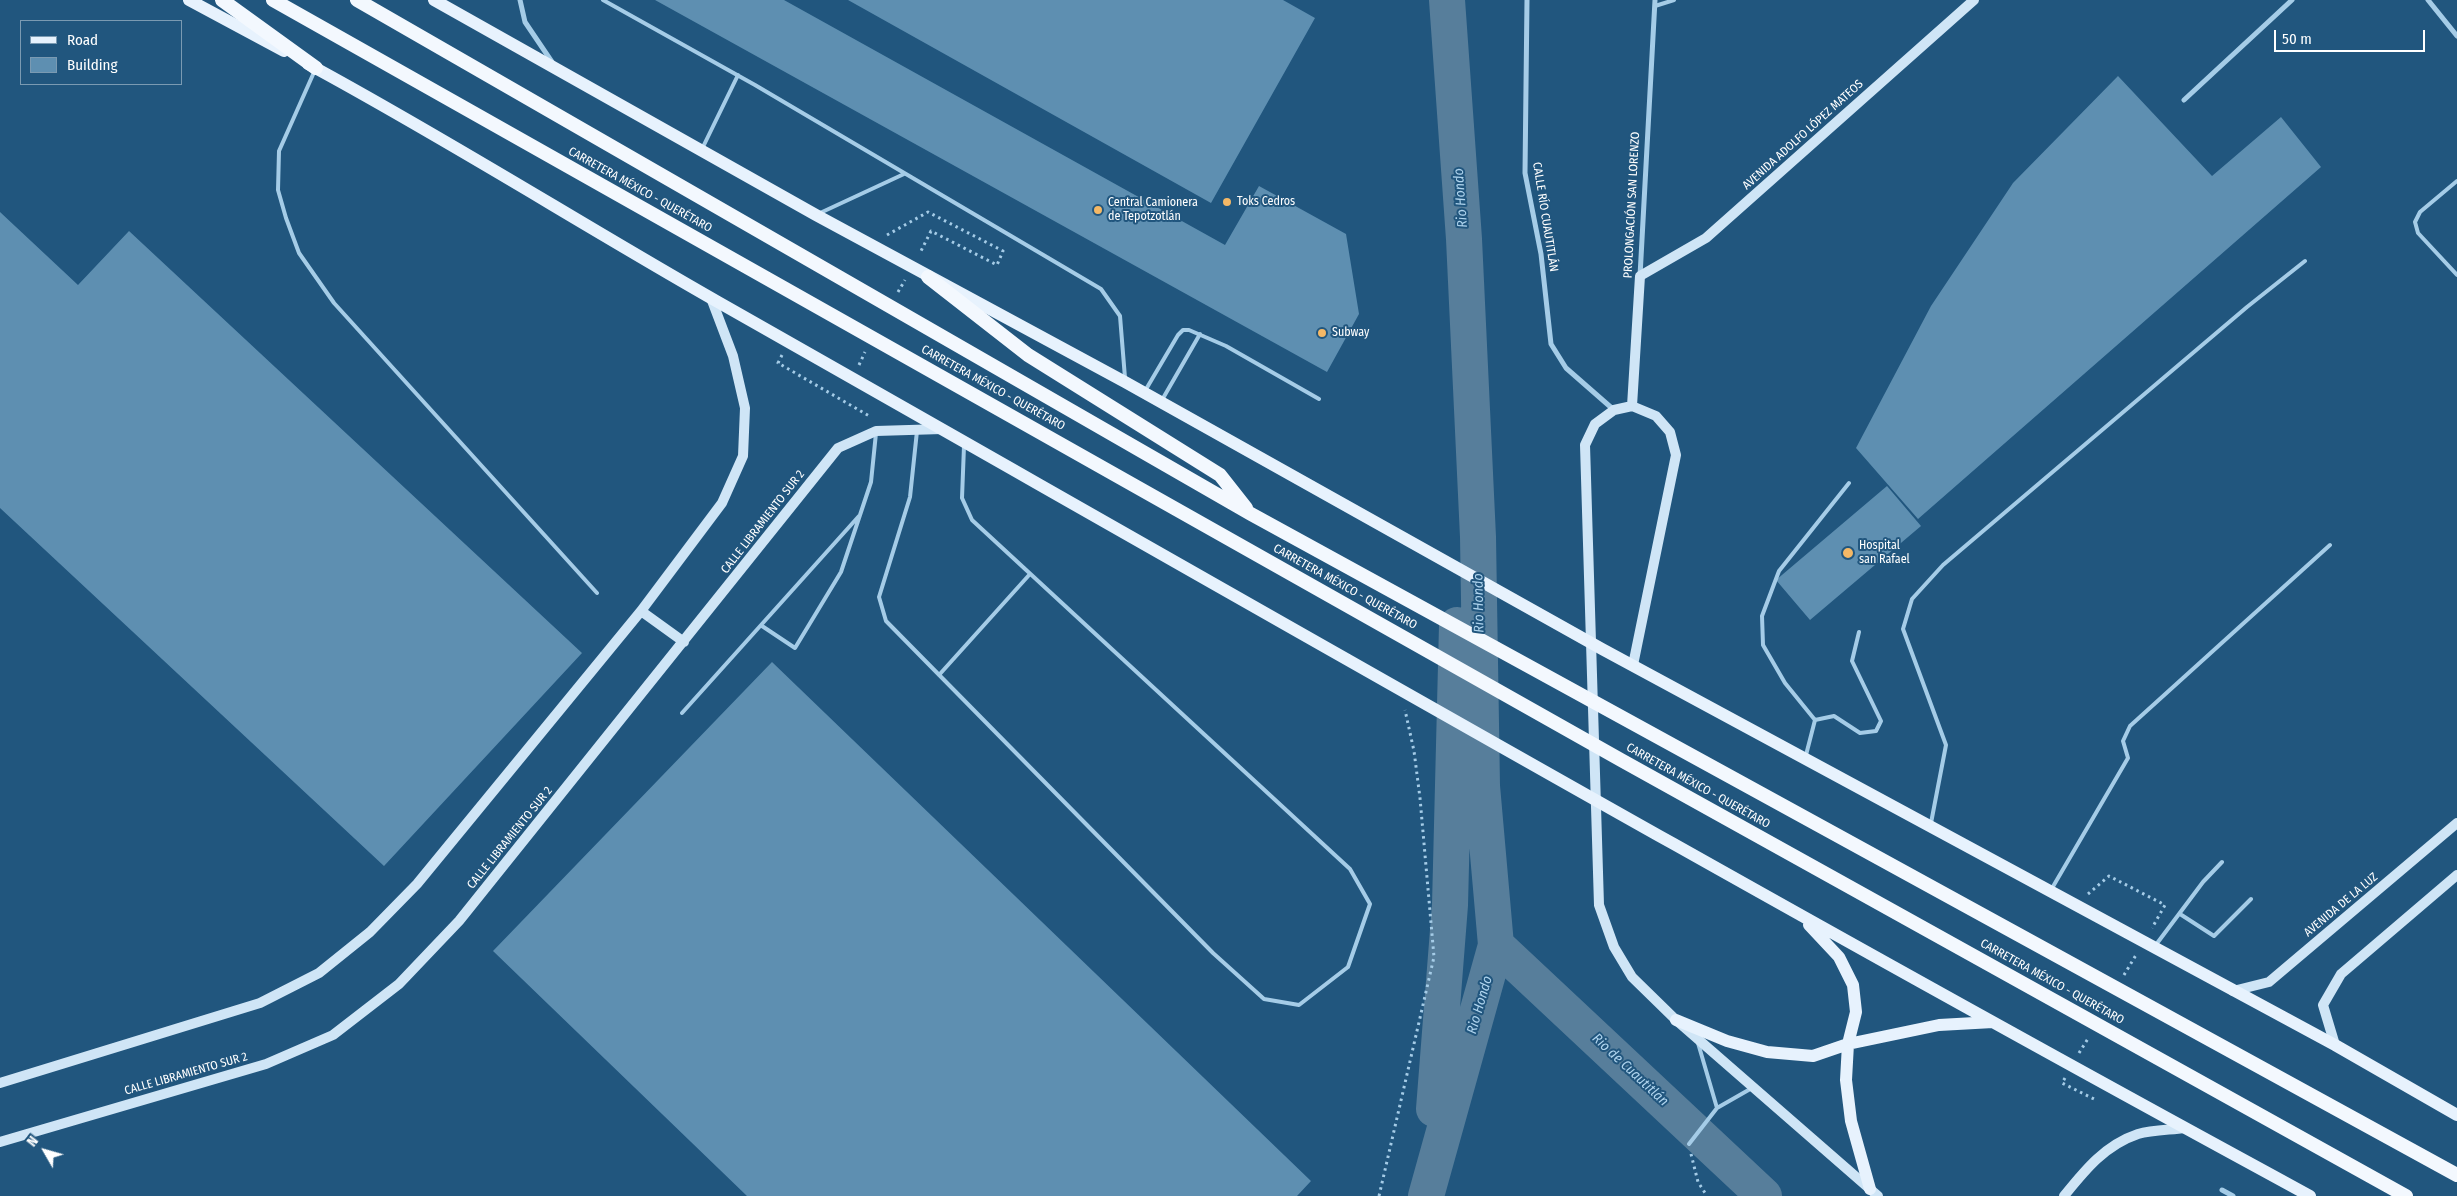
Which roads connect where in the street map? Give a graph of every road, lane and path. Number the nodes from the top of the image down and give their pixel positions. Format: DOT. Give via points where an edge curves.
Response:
graph roads {
  1 [pos="189,0"];
  2 [pos="222,0"];
  3 [pos="273,0"];
  4 [pos="357,0"];
  5 [pos="434,0"];
  6 [pos="520,0"];
  7 [pos="603,0"];
  8 [pos="1527,0"];
  9 [pos="1674,0"];
  10 [pos="1974,0"];
  11 [pos="2292,0"];
  12 [pos="2428,0"];
  13 [pos="1655,3"];
  14 [pos="2457,36"];
  15 [pos="316,68"];
  16 [pos="558,71"];
  17 [pos="738,75"];
  18 [pos="2184,100"];
  19 [pos="701,151"];
  20 [pos="904,174"];
  21 [pos="2457,182"];
  22 [pos="816,215"];
  23 [pos="931,231"];
  24 [pos="870,244"];
  25 [pos="2305,261"];
  26 [pos="2457,275"];
  27 [pos="1640,276"];
  28 [pos="928,277"];
  29 [pos="711,298"];
  30 [pos="1200,334"];
  31 [pos="784,352"];
  32 [pos="1125,382"];
  33 [pos="1144,393"];
  34 [pos="1319,399"];
  35 [pos="1161,402"];
  36 [pos="1632,406"];
  37 [pos="1614,410"];
  38 [pos="942,429"];
  39 [pos="893,430"];
  40 [pos="917,430"];
  41 [pos="876,431"];
  42 [pos="964,441"];
  43 [pos="1850,483"];
  44 [pos="1251,514"];
  45 [pos="861,515"];
  46 [pos="2330,545"];
  47 [pos="1030,574"];
  48 [pos="597,594"];
  49 [pos="641,610"];
  50 [pos="762,626"];
  51 [pos="1858,632"];
  52 [pos="684,642"];
  53 [pos="1633,665"];
  54 [pos="939,675"];
  55 [pos="1401,690"];
  56 [pos="682,713"];
  57 [pos="1815,720"];
  58 [pos="1804,760"];
  59 [pos="2457,823"];
  60 [pos="1930,828"];
  61 [pos="2222,862"];
  62 [pos="2457,875"];
  63 [pos="2050,892"];
  64 [pos="2251,898"];
  65 [pos="2165,905"];
  66 [pos="2075,906"];
  67 [pos="2180,914"];
  68 [pos="1802,917"];
  69 [pos="2154,948"];
  70 [pos="2233,991"];
  71 [pos="1676,1020"];
  72 [pos="1993,1022"];
  73 [pos="1696,1038"];
  74 [pos="1848,1044"];
  75 [pos="2335,1045"];
  76 [pos="0,1083"];
  77 [pos="2062,1083"];
  78 [pos="1753,1087"];
  79 [pos="2103,1104"];
  80 [pos="1717,1108"];
  81 [pos="2457,1114"];
  82 [pos="2185,1128"];
  83 [pos="0,1142"];
  84 [pos="1689,1144"];
  85 [pos="2456,1175"];
  86 [pos="2222,1190"];
  87 [pos="1874,1192"];
  88 [pos="1379,1196"];
  89 [pos="1707,1196"];
  90 [pos="2064,1196"];
  91 [pos="2233,1196"];
  92 [pos="2309,1196"];
  93 [pos="2406,1196"];
  1 -- 15 [label="main road"];
  2 -- 15 [label="highway"];
  3 -- 93 [label="highway, CARRETERA MÉXICO - QUERÉTARO" via="1621,760"];
  4 -- 44 [label="highway, CARRETERA MÉXICO - QUERÉTARO"];
  5 -- 16 [label="main road"];
  6 -- 16 [label="street" via="525,22"];
  7 -- 17 [label="lane"];
  8 -- 37 [label="street, CALLE RÍO CUAUTITLÁN" via="1525,173 1542,254 1551,344 1566,368"];
  9 -- 13 [label="lane, PROLONGACIÓN SAN LORENZO"];
  10 -- 27 [label="main road, AVENIDA ADOLFO LÓPEZ MATEOS" via="1706,238"];
  11 -- 18 [label="street"];
  12 -- 14 [label="street"];
  13 -- 27 [label="street, PROLONGACIÓN SAN LORENZO"];
  15 -- 29 [label="main road"];
  15 -- 48 [label="lane" via="279,151 278,190 299,253 334,303"];
  16 -- 19 [label="main road"];
  17 -- 19 [label="lane"];
  17 -- 20 [label="lane"];
  19 -- 22 [label="main road"];
  20 -- 22 [label="lane"];
  20 -- 32 [label="lane" via="1101,288 1120,316"];
  21 -- 26 [label="lane" via="2420,212 2415,222 2418,233"];
  22 -- 24 [label="main road"];
  23 -- 24 [label="path" via="997,265 1003,251 928,212"];
  24 -- 28 [label="main road"];
  25 -- 60 [label="lane" via="1943,565 1912,599 1903,629 1946,745"];
  27 -- 36 [label="main road, PROLONGACIÓN SAN LORENZO"];
  28 -- 32 [label="main road"];
  28 -- 44 [label="highway" via="1028,355 1220,475"];
  29 -- 38 [label="main road"];
  29 -- 49 [label="main road" via="733,356 745,408 743,456 722,503"];
  30 -- 33 [label="lane" via="1183,330 1178,335"];
  30 -- 34 [label="lane"];
  30 -- 35 [label="lane"];
  31 -- 39 [label="path" via="778,363"];
  32 -- 33 [label="main road"];
  33 -- 35 [label="main road"];
  35 -- 53 [label="main road"];
  36 -- 37 [label="main road"];
  36 -- 53 [label="main road" via="1656,416 1670,432 1676,455"];
  37 -- 71 [label="main road" via="1594,424 1585,445 1599,905 1614,948 1632,977"];
  38 -- 40 [label="main road, CALLE LIBRAMIENTO SUR 2"];
  38 -- 42 [label="main road"];
  39 -- 40 [label="main road, CALLE LIBRAMIENTO SUR 2"];
  39 -- 41 [label="main road, CALLE LIBRAMIENTO SUR 2"];
  40 -- 54 [label="lane" via="910,496 879,597 886,621"];
  41 -- 45 [label="lane" via="871,482"];
  41 -- 52 [label="main road, CALLE LIBRAMIENTO SUR 2" via="838,448"];
  42 -- 47 [label="lane" via="962,498 972,520"];
  42 -- 55 [label="main road"];
  43 -- 57 [label="lane" via="1779,571 1762,616 1763,645 1785,683"];
  44 -- 85 [label="highway, CARRETERA MÉXICO - QUERÉTARO"];
  45 -- 50 [label="lane"];
  45 -- 50 [label="lane" via="841,572 795,648"];
  46 -- 63 [label="lane" via="2130,726 2123,741 2128,758"];
  47 -- 54 [label="lane"];
  47 -- 54 [label="lane" via="1350,869 1370,904 1348,967 1299,1005 1264,999 1213,954"];
  49 -- 52 [label="main road"];
  49 -- 76 [label="main road" via="417,884 370,932 319,973 260,1003"];
  50 -- 56 [label="lane"];
  51 -- 57 [label="lane" via="1852,661 1881,722 1876,731 1860,733 1834,716"];
  52 -- 83 [label="main road, CALLE LIBRAMIENTO SUR 2" via="459,920 399,984 333,1035 266,1064"];
  53 -- 58 [label="main road"];
  55 -- 68 [label="main road"];
  55 -- 88 [label="path" via="1420,798 1434,957"];
  57 -- 58 [label="lane"];
  58 -- 60 [label="main road"];
  59 -- 70 [label="main road, AVENIDA DE LA LUZ" via="2269,982"];
  60 -- 63 [label="main road"];
  61 -- 67 [label="lane"];
  62 -- 75 [label="main road" via="2341,974 2323,1005"];
  63 -- 66 [label="main road"];
  64 -- 67 [label="lane" via="2214,936"];
  65 -- 66 [label="path" via="2109,876"];
  66 -- 69 [label="main road"];
  67 -- 69 [label="lane"];
  68 -- 72 [label="main road"];
  68 -- 74 [label="main road" via="1839,957 1853,985 1856,1012"];
  69 -- 70 [label="main road"];
  70 -- 75 [label="main road"];
  71 -- 73 [label="main road"];
  71 -- 74 [label="main road" via="1767,1052 1813,1056"];
  72 -- 74 [label="main road" via="1939,1025"];
  72 -- 82 [label="main road"];
  73 -- 78 [label="main road"];
  73 -- 80 [label="lane"];
  74 -- 87 [label="main road" via="1846,1080 1851,1121"];
  75 -- 81 [label="main road"];
  77 -- 79 [label="path"];
  78 -- 80 [label="lane"];
  78 -- 87 [label="main road"];
  80 -- 84 [label="lane"];
  82 -- 90 [label="main road" via="2139,1134 2112,1146 2088,1166"];
  82 -- 92 [label="main road"];
  84 -- 89 [label="path" via="1698,1182"];
  86 -- 91 [label="street"];
}
